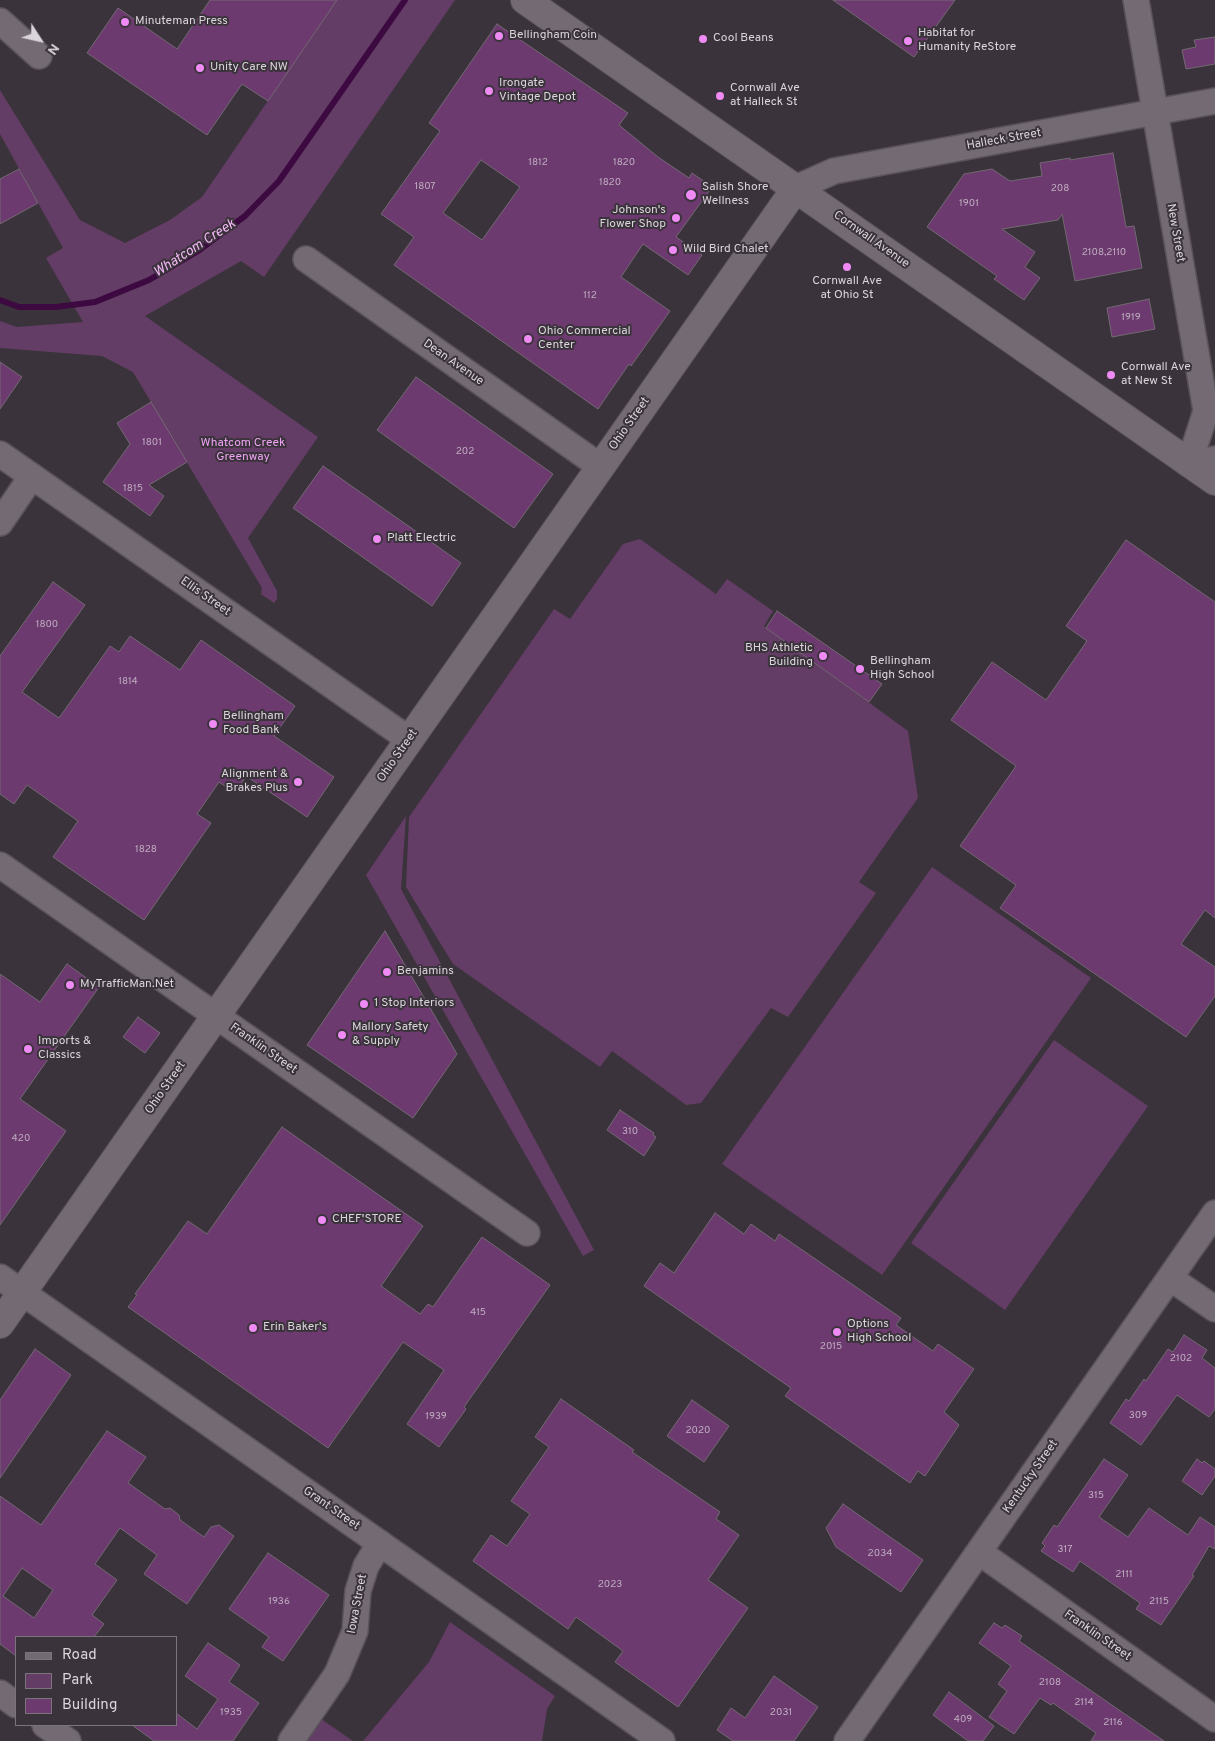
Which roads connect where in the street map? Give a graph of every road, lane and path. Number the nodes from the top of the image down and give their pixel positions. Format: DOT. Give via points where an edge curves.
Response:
graph roads {
  1 [pos="525,0"];
  2 [pos="1136,0"];
  3 [pos="0,21"];
  4 [pos="39,56"];
  5 [pos="1215,101"];
  6 [pos="1155,112"];
  7 [pos="796,188"];
  8 [pos="306,259"];
  9 [pos="0,454"];
  10 [pos="1202,461"];
  11 [pos="601,467"];
  12 [pos="32,476"];
  13 [pos="1215,481"];
  14 [pos="0,523"];
  15 [pos="410,740"];
  16 [pos="0,865"];
  17 [pos="216,1016"];
  18 [pos="1215,1213"];
  19 [pos="527,1233"];
  20 [pos="0,1277"];
  21 [pos="1170,1278"];
  22 [pos="22,1293"];
  23 [pos="1215,1309"];
  24 [pos="0,1324"];
  25 [pos="380,1543"];
  26 [pos="978,1552"];
  27 [pos="0,1693"];
  28 [pos="15,1704"];
  29 [pos="1215,1719"];
  30 [pos="46,1726"];
  31 [pos="68,1741"];
  32 [pos="291,1741"];
  33 [pos="662,1741"];
  34 [pos="847,1741"];
  1 -- 7 [label="street, Cornwall Avenue"];
  2 -- 6 [label="street, New Street"];
  3 -- 4 [label="street"];
  5 -- 6 [label="street, Halleck Street"];
  6 -- 7 [label="street, Halleck Street" via="834,171"];
  6 -- 10 [label="street, New Street" via="1206,411"];
  7 -- 10 [label="street, Cornwall Avenue"];
  7 -- 11 [label="street, Ohio Street"];
  8 -- 11 [label="street, Dean Avenue"];
  9 -- 12 [label="street, Ellis Street"];
  10 -- 13 [label="street, Cornwall Avenue"];
  11 -- 15 [label="street, Ohio Street"];
  12 -- 14 [label="street"];
  12 -- 15 [label="street, Ellis Street"];
  15 -- 17 [label="street, Ohio Street"];
  16 -- 17 [label="street, Franklin Street"];
  17 -- 19 [label="street, Franklin Street"];
  17 -- 22 [label="street, Ohio Street"];
  18 -- 21 [label="street, Kentucky Street"];
  20 -- 22 [label="street, Grant Street"];
  21 -- 23 [label="street"];
  21 -- 26 [label="street, Kentucky Street"];
  22 -- 24 [label="street, Ohio Street"];
  22 -- 25 [label="street, Grant Street"];
  25 -- 32 [label="street, Iowa Street" via="366,1566 358,1591 355,1631 338,1674"];
  25 -- 33 [label="street, Grant Street"];
  26 -- 29 [label="street, Franklin Street"];
  26 -- 34 [label="street, Kentucky Street"];
  27 -- 28 [label="street"];
  30 -- 31 [label="street"];
}
